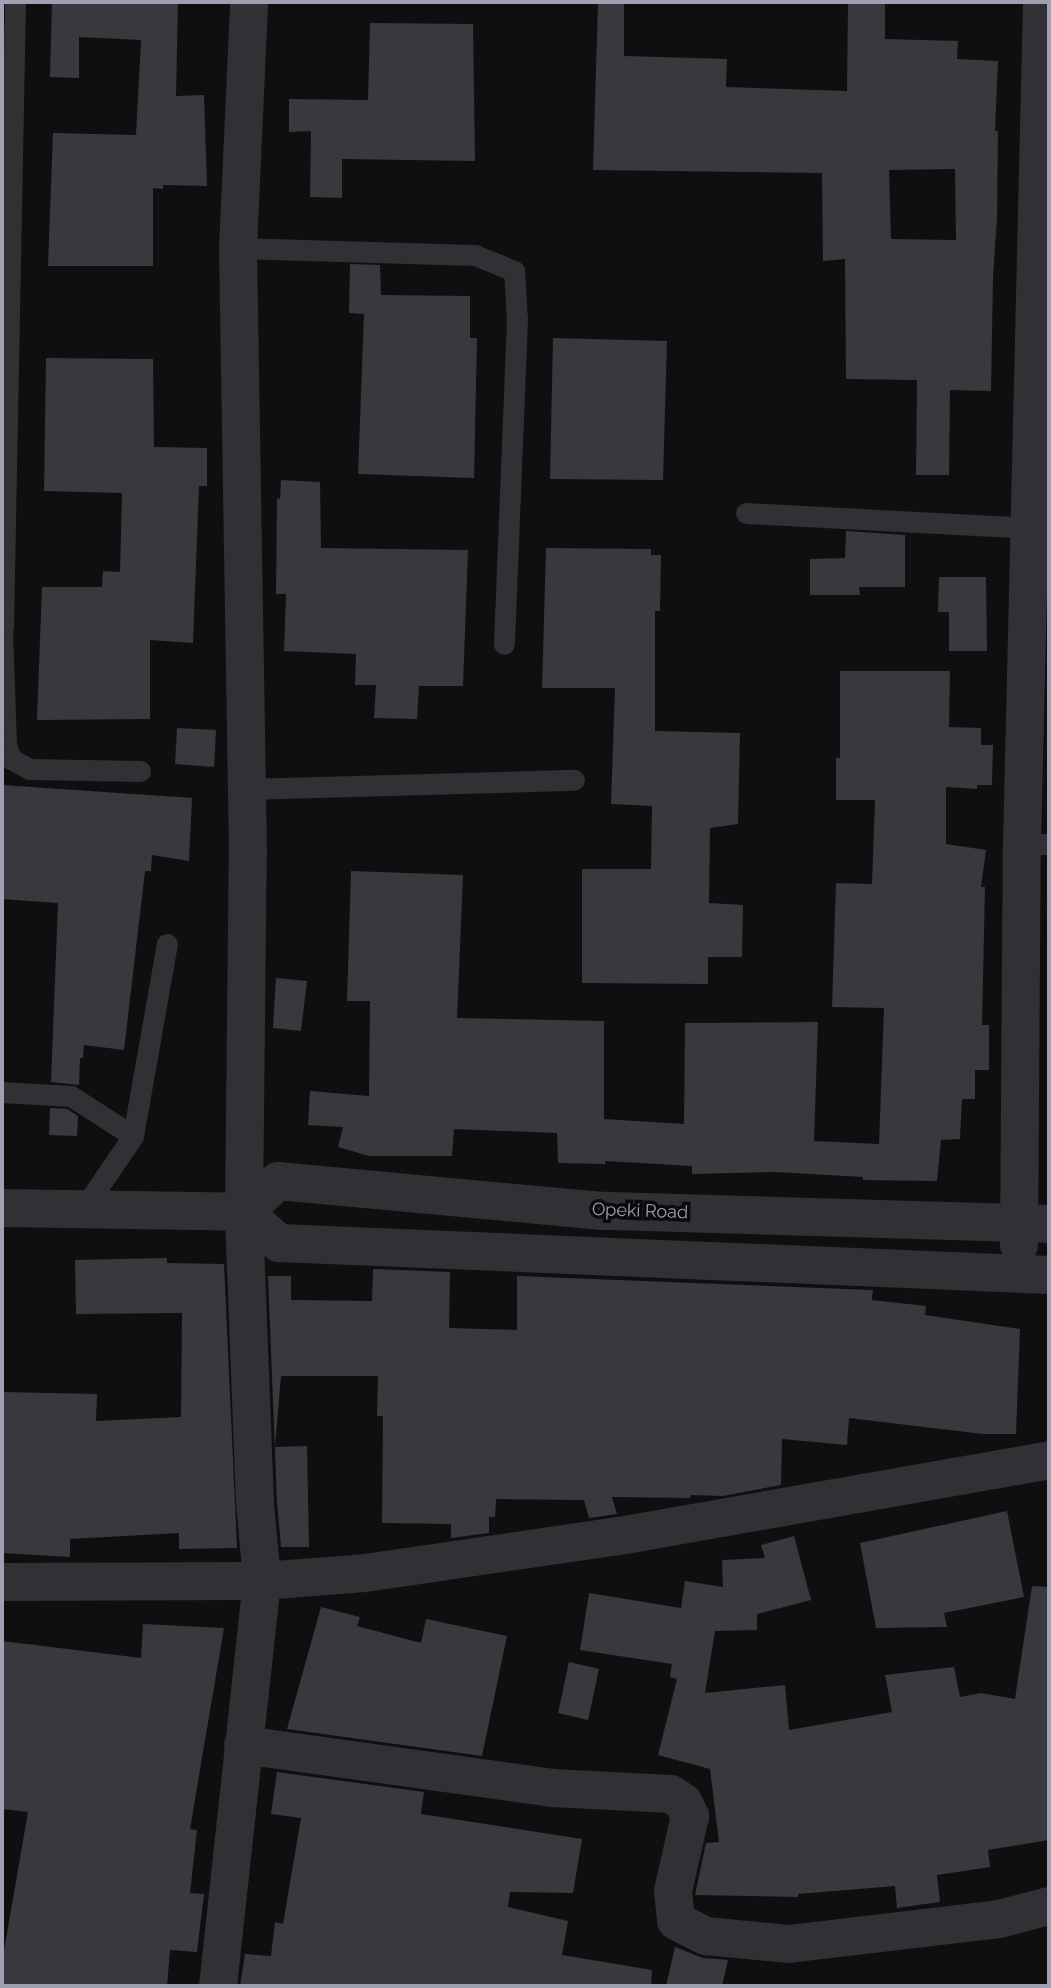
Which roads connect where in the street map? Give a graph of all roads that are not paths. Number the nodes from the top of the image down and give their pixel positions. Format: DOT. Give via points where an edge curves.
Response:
graph roads {
  1 [pos="15,2"];
  2 [pos="249,2"];
  3 [pos="1042,2"];
  4 [pos="7,132"];
  5 [pos="238,248"];
  6 [pos="746,513"];
  7 [pos="1031,528"];
  8 [pos="3,627"];
  9 [pos="504,644"];
  10 [pos="139,771"];
  11 [pos="574,780"];
  12 [pos="247,789"];
  13 [pos="1036,844"];
  14 [pos="167,944"];
  15 [pos="2,1092"];
  16 [pos="133,1136"];
  17 [pos="2,1208"];
  18 [pos="82,1211"];
  19 [pos="602,1211"];
  20 [pos="244,1212"];
  21 [pos="1034,1222"];
  22 [pos="594,1256"];
  23 [pos="1034,1275"];
  24 [pos="1049,1460"];
  25 [pos="262,1581"];
  26 [pos="2,1582"];
  27 [pos="243,1745"];
  28 [pos="1049,1906"];
  29 [pos="218,1986"];
  1 -- 4 [label="lane"];
  2 -- 5 [label="street"];
  3 -- 7 [label="street"];
  4 -- 8 [label="lane"];
  5 -- 9 [label="lane" via="475,255 514,271 517,319"];
  5 -- 12 [label="street"];
  6 -- 7 [label="lane"];
  7 -- 13 [label="street"];
  8 -- 10 [label="lane" via="6,744 11,759 30,769"];
  11 -- 12 [label="lane"];
  12 -- 20 [label="street"];
  13 -- 21 [label="street"];
  14 -- 16 [label="lane"];
  15 -- 16 [label="lane" via="71,1097"];
  16 -- 18 [label="lane"];
  17 -- 18 [label="street"];
  18 -- 20 [label="street"];
  19 -- 20 [label="street, Opeki Road" via="278,1181"];
  19 -- 21 [label="street, Opeki Road"];
  19 -- 22 [label="street"];
  20 -- 22 [label="street" via="278,1243"];
  20 -- 25 [label="street"];
  21 -- 23 [label="street"];
  22 -- 23 [label="street"];
  24 -- 25 [label="street" via="631,1534 365,1573"];
  25 -- 26 [label="street"];
  25 -- 27 [label="street"];
  27 -- 28 [label="street" via="552,1788 671,1794 683,1802 690,1816 673,1891 676,1921 706,1936 789,1944 999,1919"];
  27 -- 29 [label="street"];
}
